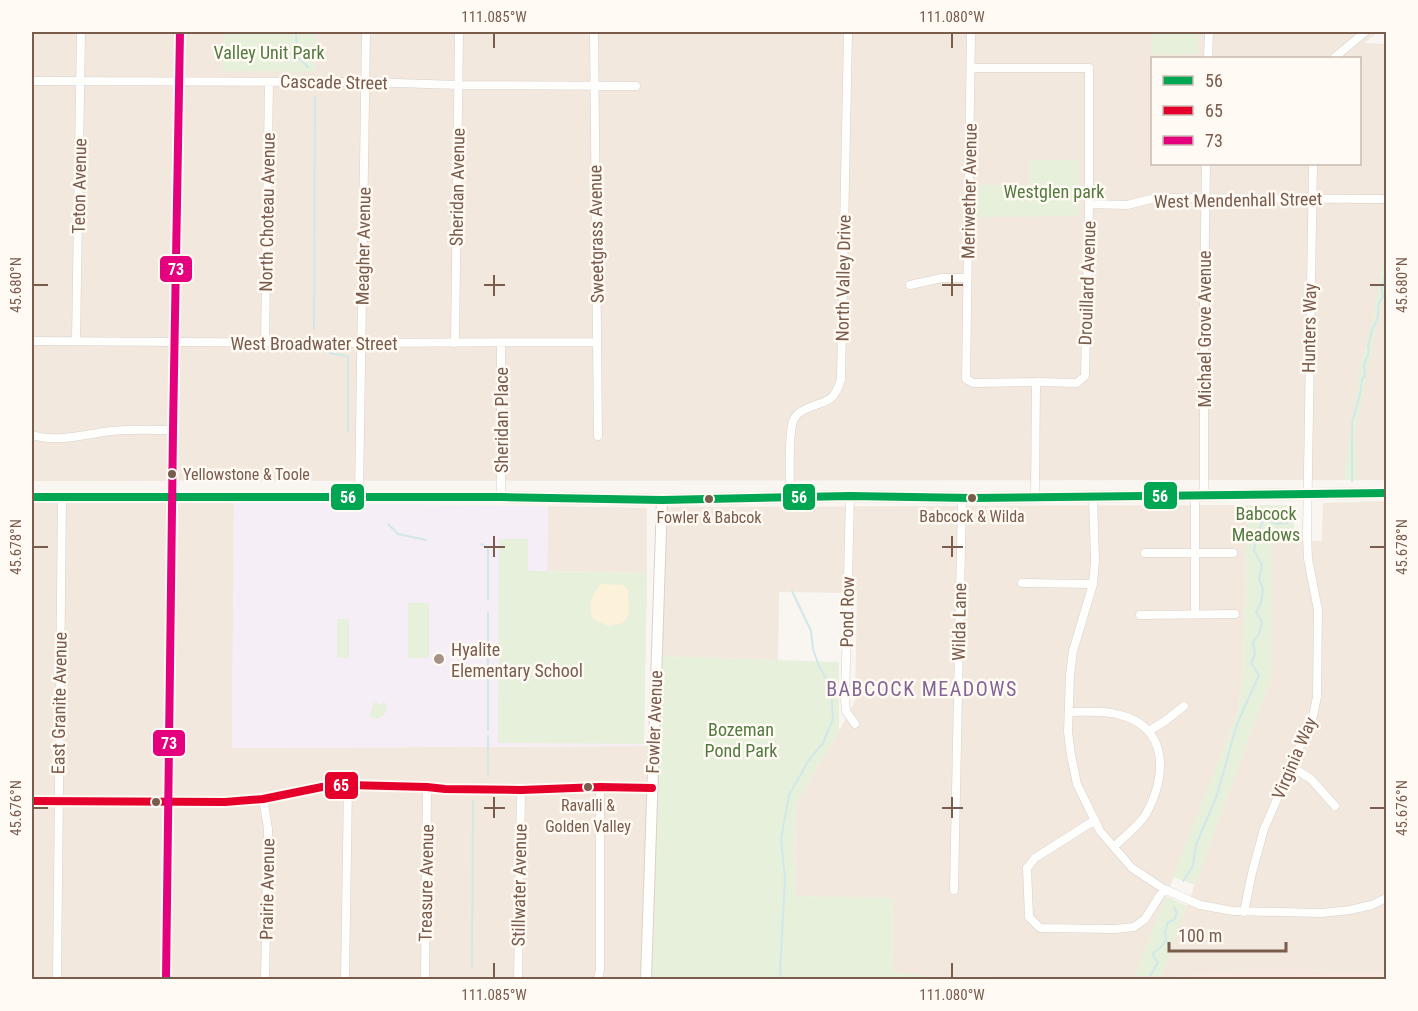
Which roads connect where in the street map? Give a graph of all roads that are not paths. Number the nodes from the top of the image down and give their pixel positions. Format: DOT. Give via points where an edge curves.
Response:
graph roads {
  1 [pos="81,32"];
  2 [pos="180,32"];
  3 [pos="366,32"];
  4 [pos="459,32"];
  5 [pos="594,32"];
  6 [pos="848,32"];
  7 [pos="971,32"];
  8 [pos="1209,32"];
  9 [pos="1365,32"];
  10 [pos="1208,57"];
  11 [pos="1335,57"];
  12 [pos="970,68"];
  13 [pos="32,81"];
  14 [pos="80,81"];
  15 [pos="180,81"];
  16 [pos="269,82"];
  17 [pos="365,82"];
  18 [pos="458,85"];
  19 [pos="594,86"];
  20 [pos="636,86"];
  21 [pos="1206,165"];
  22 [pos="1313,165"];
  23 [pos="1311,198"];
  24 [pos="1205,199"];
  25 [pos="1386,199"];
  26 [pos="1089,204"];
  27 [pos="967,278"];
  28 [pos="910,285"];
  29 [pos="76,340"];
  30 [pos="32,341"];
  31 [pos="175,342"];
  32 [pos="597,342"];
  33 [pos="265,343"];
  34 [pos="361,343"];
  35 [pos="455,343"];
  36 [pos="501,343"];
  37 [pos="1036,382"];
  38 [pos="173,430"];
  39 [pos="32,435"];
  40 [pos="598,436"];
  41 [pos="1307,493"];
  42 [pos="1386,493"];
  43 [pos="1199,495"];
  44 [pos="850,496"];
  45 [pos="32,497"];
  46 [pos="359,497"];
  47 [pos="501,497"];
  48 [pos="1093,497"];
  49 [pos="62,498"];
  50 [pos="173,498"];
  51 [pos="790,498"];
  52 [pos="962,498"];
  53 [pos="1035,498"];
  54 [pos="662,500"];
  55 [pos="1145,553"];
  56 [pos="1195,553"];
  57 [pos="1233,553"];
  58 [pos="1022,583"];
  59 [pos="1093,584"];
  60 [pos="1195,614"];
  61 [pos="1235,614"];
  62 [pos="1140,615"];
  63 [pos="1184,706"];
  64 [pos="1069,712"];
  65 [pos="855,724"];
  66 [pos="1149,731"];
  67 [pos="1292,767"];
  68 [pos="348,785"];
  69 [pos="427,787"];
  70 [pos="600,787"];
  71 [pos="651,788"];
  72 [pos="521,790"];
  73 [pos="263,799"];
  74 [pos="32,801"];
  75 [pos="58,801"];
  76 [pos="168,801"];
  77 [pos="1335,806"];
  78 [pos="1095,820"];
  79 [pos="1114,848"];
  80 [pos="1164,889"];
  81 [pos="954,890"];
  82 [pos="1386,898"];
  83 [pos="1244,912"];
  84 [pos="57,980"];
  85 [pos="166,980"];
  86 [pos="265,980"];
  87 [pos="345,980"];
  88 [pos="425,980"];
  89 [pos="518,980"];
  90 [pos="596,980"];
  91 [pos="646,980"];
  1 -- 14 [label="street, Teton Avenue"];
  2 -- 15 [label="street"];
  3 -- 17 [label="street, Meagher Avenue"];
  4 -- 18 [label="street, Sheridan Avenue"];
  5 -- 19 [label="street, Sweetgrass Avenue"];
  6 -- 51 [label="street, North Valley Drive" via="841,380 829,401 807,409 792,421"];
  7 -- 12 [label="street, Meriwether Avenue"];
  8 -- 10 [label="street"];
  9 -- 11 [label="street"];
  12 -- 26 [label="street, Drouillard Avenue" via="1089,68"];
  12 -- 27 [label="street, Meriwether Avenue"];
  13 -- 14 [label="street, Cascade Street"];
  14 -- 15 [label="street, Cascade Street"];
  14 -- 29 [label="street, Teton Avenue"];
  15 -- 16 [label="street, Cascade Street"];
  15 -- 31 [label="street"];
  16 -- 17 [label="street, Cascade Street"];
  16 -- 33 [label="street, North Choteau Avenue"];
  17 -- 18 [label="street, Cascade Street"];
  17 -- 34 [label="street, Meagher Avenue"];
  18 -- 19 [label="street, Cascade Street"];
  18 -- 35 [label="street, Sheridan Avenue"];
  19 -- 20 [label="street, Cascade Street"];
  19 -- 32 [label="street, Sweetgrass Avenue"];
  21 -- 24 [label="street, Michael Grove Avenue"];
  22 -- 23 [label="street, Hunters Way"];
  23 -- 24 [label="street, West Mendenhall Street"];
  23 -- 25 [label="street, West Mendenhall Street"];
  23 -- 41 [label="street, Hunters Way"];
  24 -- 26 [label="street, West Mendenhall Street" via="1155,198 1127,204"];
  24 -- 43 [label="street, Michael Grove Avenue"];
  26 -- 37 [label="street, Drouillard Avenue" via="1085,376 1077,383"];
  27 -- 28 [label="street" via="942,278"];
  27 -- 37 [label="street, Meriwether Avenue" via="966,379 973,383"];
  29 -- 30 [label="street, West Broadwater Street"];
  29 -- 31 [label="street, West Broadwater Street"];
  31 -- 33 [label="street, West Broadwater Street"];
  31 -- 38 [label="street"];
  32 -- 36 [label="street, West Broadwater Street"];
  32 -- 40 [label="street, Sweetgrass Avenue"];
  33 -- 34 [label="street, West Broadwater Street"];
  34 -- 35 [label="street, West Broadwater Street"];
  34 -- 46 [label="street, Meagher Avenue"];
  35 -- 36 [label="street, West Broadwater Street"];
  36 -- 47 [label="street, Sheridan Place"];
  37 -- 53 [label="street"];
  38 -- 39 [label="street" via="70,437"];
  38 -- 50 [label="street"];
  41 -- 42 [label="street"];
  41 -- 43 [label="street"];
  41 -- 67 [label="street, Virginia Way" via="1308,559 1318,610 1317,697"];
  43 -- 48 [label="street"];
  43 -- 56 [label="street, Michael Grove Avenue"];
  44 -- 51 [label="street"];
  44 -- 52 [label="street"];
  44 -- 65 [label="street, Pond Row" via="845,701 846,711"];
  45 -- 49 [label="street"];
  46 -- 47 [label="street"];
  46 -- 50 [label="street"];
  47 -- 54 [label="street"];
  48 -- 53 [label="street"];
  48 -- 59 [label="street"];
  49 -- 50 [label="street"];
  49 -- 75 [label="street, East Granite Avenue"];
  50 -- 76 [label="street"];
  51 -- 54 [label="street"];
  52 -- 53 [label="street"];
  52 -- 81 [label="street, Wilda Lane"];
  54 -- 71 [label="street, Fowler Avenue"];
  55 -- 56 [label="street"];
  56 -- 57 [label="street"];
  56 -- 60 [label="street, Michael Grove Avenue"];
  58 -- 59 [label="street"];
  59 -- 64 [label="street" via="1073,651"];
  60 -- 61 [label="street"];
  60 -- 62 [label="street"];
  63 -- 66 [label="street"];
  64 -- 66 [label="street" via="1118,714"];
  64 -- 78 [label="street" via="1068,732 1077,784"];
  66 -- 79 [label="street" via="1161,754 1160,782 1145,815"];
  67 -- 77 [label="street" via="1311,779"];
  67 -- 83 [label="street, Virginia Way" via="1264,829"];
  68 -- 69 [label="street"];
  68 -- 73 [label="street"];
  68 -- 87 [label="street"];
  69 -- 72 [label="street"];
  69 -- 88 [label="street, Treasure Avenue"];
  70 -- 71 [label="street"];
  70 -- 72 [label="street"];
  70 -- 90 [label="street" via="600,970"];
  71 -- 91 [label="street, Fowler Avenue"];
  72 -- 89 [label="street, Stillwater Avenue"];
  73 -- 76 [label="street"];
  73 -- 86 [label="street, Prairie Avenue" via="268,828"];
  74 -- 75 [label="street"];
  75 -- 76 [label="street"];
  75 -- 84 [label="street, East Granite Avenue"];
  76 -- 85 [label="street"];
  78 -- 79 [label="street"];
  78 -- 80 [label="street" via="1035,858 1027,868 1029,917 1040,928 1134,927 1145,919"];
  79 -- 80 [label="street" via="1132,868"];
  80 -- 83 [label="street" via="1200,905"];
  82 -- 83 [label="street" via="1341,912"];
}
